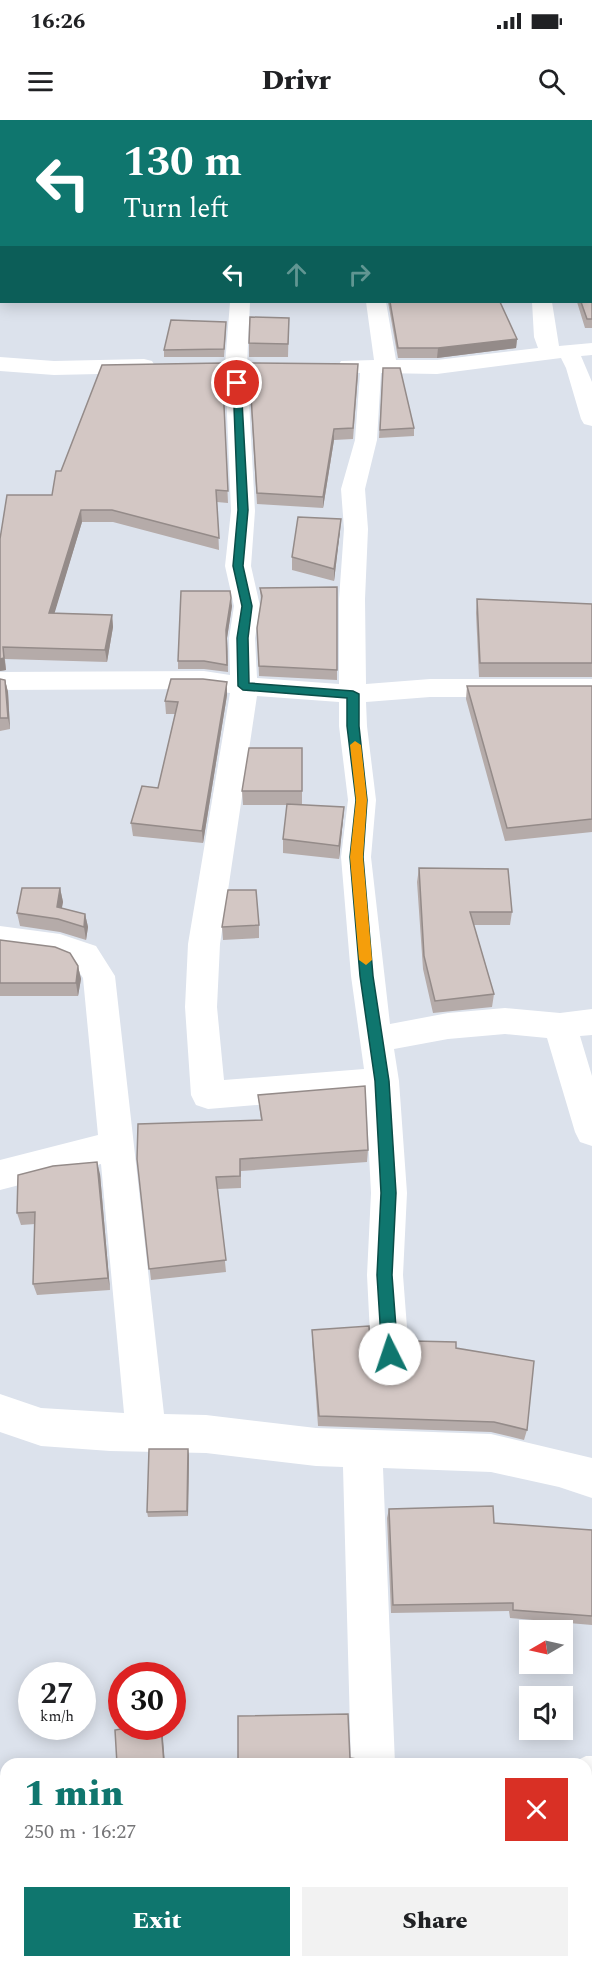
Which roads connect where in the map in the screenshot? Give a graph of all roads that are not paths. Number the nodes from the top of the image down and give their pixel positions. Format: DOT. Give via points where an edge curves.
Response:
graph roads {
  1 [pos="240,303"];
  2 [pos="376,303"];
  3 [pos="542,303"];
  4 [pos="592,349"];
  5 [pos="559,351"];
  6 [pos="0,364"];
  7 [pos="168,366"];
  8 [pos="326,366"];
  9 [pos="378,366"];
  10 [pos="592,419"];
  11 [pos="0,681"];
  12 [pos="243,686"];
  13 [pos="592,687"];
  14 [pos="353,694"];
  15 [pos="0,938"];
  16 [pos="592,1022"];
  17 [pos="560,1026"];
  18 [pos="375,1040"];
  19 [pos="382,1081"];
  20 [pos="592,1132"];
  21 [pos="117,1144"];
  22 [pos="0,1174"];
  23 [pos="390,1354"];
  24 [pos="0,1413"];
  25 [pos="146,1433"];
  26 [pos="362,1448"];
  27 [pos="590,1469"];
  28 [pos="373,1758"];
  1 -- 12 [label="street" via="236,365 243,510 238,566 247,606 242,638"];
  2 -- 9 [label="street"];
  3 -- 5 [label="street" via="545,337"];
  4 -- 5 [label="street"];
  5 -- 9 [label="street" via="436,367"];
  5 -- 10 [label="street" via="577,368"];
  6 -- 7 [label="street" via="54,368"];
  8 -- 9 [label="street"];
  9 -- 14 [label="street" via="353,489"];
  11 -- 12 [label="street" via="204,680"];
  12 -- 14 [label="street"];
  12 -- 19 [label="street" via="204,944 201,1006 208,1095"];
  13 -- 14 [label="street" via="430,687"];
  14 -- 18 [label="street" via="362,800 356,857"];
  15 -- 21 [label="street" via="60,946 85,956 99,976"];
  16 -- 17 [label="street"];
  17 -- 18 [label="street" via="505,1021 448,1026"];
  17 -- 20 [label="street"];
  18 -- 19 [label="street"];
  19 -- 23 [label="street" via="389,1193 385,1275"];
  21 -- 22 [label="street"];
  21 -- 25 [label="street"];
  24 -- 25 [label="street" via="41,1427"];
  25 -- 26 [label="street" via="206,1434 316,1447"];
  26 -- 27 [label="street" via="491,1453 560,1468"];
  26 -- 28 [label="street"];
}
